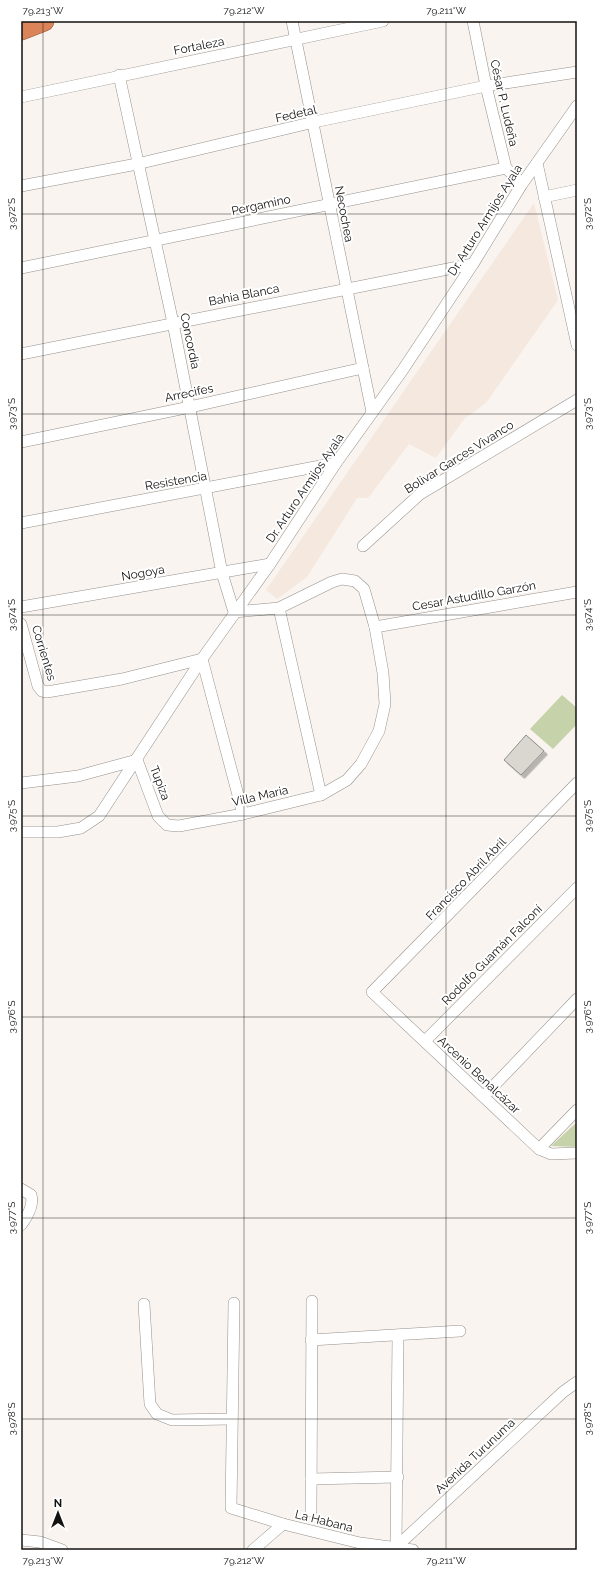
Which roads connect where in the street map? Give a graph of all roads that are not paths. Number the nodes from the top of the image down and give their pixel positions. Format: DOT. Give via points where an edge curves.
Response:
graph roads {
  1 [pos="44,21"];
  2 [pos="292,21"];
  3 [pos="383,21"];
  4 [pos="473,21"];
  5 [pos="21,30"];
  6 [pos="295,40"];
  7 [pos="577,72"];
  8 [pos="119,75"];
  9 [pos="486,86"];
  10 [pos="21,97"];
  11 [pos="577,106"];
  12 [pos="314,122"];
  13 [pos="537,163"];
  14 [pos="137,164"];
  15 [pos="506,168"];
  16 [pos="522,184"];
  17 [pos="21,186"];
  18 [pos="577,190"];
  19 [pos="544,197"];
  20 [pos="329,204"];
  21 [pos="156,240"];
  22 [pos="473,264"];
  23 [pos="21,268"];
  24 [pos="345,288"];
  25 [pos="173,322"];
  26 [pos="577,345"];
  27 [pos="21,354"];
  28 [pos="363,368"];
  29 [pos="577,400"];
  30 [pos="190,407"];
  31 [pos="372,412"];
  32 [pos="21,442"];
  33 [pos="336,463"];
  34 [pos="206,489"];
  35 [pos="21,523"];
  36 [pos="363,546"];
  37 [pos="270,564"];
  38 [pos="222,572"];
  39 [pos="577,592"];
  40 [pos="21,607"];
  41 [pos="279,608"];
  42 [pos="234,612"];
  43 [pos="21,624"];
  44 [pos="375,627"];
  45 [pos="202,660"];
  46 [pos="137,760"];
  47 [pos="21,783"];
  48 [pos="577,783"];
  49 [pos="321,795"];
  50 [pos="243,814"];
  51 [pos="158,816"];
  52 [pos="21,832"];
  53 [pos="577,888"];
  54 [pos="372,992"];
  55 [pos="577,999"];
  56 [pos="425,1041"];
  57 [pos="484,1096"];
  58 [pos="577,1110"];
  59 [pos="539,1149"];
  60 [pos="577,1153"];
  61 [pos="21,1189"];
  62 [pos="21,1225"];
  63 [pos="312,1301"];
  64 [pos="234,1303"];
  65 [pos="144,1304"];
  66 [pos="460,1331"];
  67 [pos="398,1335"];
  68 [pos="311,1340"];
  69 [pos="577,1382"];
  70 [pos="231,1419"];
  71 [pos="398,1477"];
  72 [pos="311,1479"];
  73 [pos="310,1511"];
  74 [pos="283,1524"];
  75 [pos="21,1540"];
  76 [pos="394,1548"];
  77 [pos="62,1550"];
  78 [pos="253,1550"];
  79 [pos="413,1550"];
  1 -- 5 [label="highway"];
  2 -- 6 [label="street, Necochea"];
  3 -- 6 [label="street, Fortaleza"];
  4 -- 9 [label="street, César P. Ludeña"];
  6 -- 8 [label="street, Fortaleza"];
  6 -- 12 [label="street, Necochea"];
  7 -- 9 [label="street, Fedetal"];
  8 -- 10 [label="street, Fortaleza"];
  8 -- 14 [label="street, Concordia"];
  9 -- 12 [label="street, Fedetal"];
  9 -- 15 [label="street, César P. Ludeña"];
  11 -- 13 [label="street, Dr. Arturo Armijos Ayala"];
  12 -- 14 [label="street, Fedetal"];
  12 -- 20 [label="street, Necochea"];
  13 -- 16 [label="street, Dr. Arturo Armijos Ayala"];
  13 -- 19 [label="street"];
  14 -- 17 [label="street, Fedetal"];
  14 -- 21 [label="street, Concordia"];
  15 -- 16 [label="street"];
  15 -- 20 [label="street, Pergamino"];
  16 -- 22 [label="street, Dr. Arturo Armijos Ayala"];
  18 -- 19 [label="street"];
  19 -- 26 [label="street"];
  20 -- 21 [label="street, Pergamino"];
  20 -- 24 [label="street, Necochea"];
  21 -- 23 [label="street, Pergamino"];
  21 -- 25 [label="street, Concordia"];
  22 -- 24 [label="street, Bahia Blanca"];
  22 -- 31 [label="street, Dr. Arturo Armijos Ayala"];
  24 -- 25 [label="street, Bahia Blanca"];
  24 -- 28 [label="street, Necochea"];
  25 -- 27 [label="street, Bahia Blanca"];
  25 -- 30 [label="street, Concordia"];
  28 -- 30 [label="street, Arrecifes"];
  28 -- 31 [label="street, Necochea"];
  29 -- 36 [label="street, Bolivar Garces Vivanco" via="420,494"];
  30 -- 32 [label="street, Arrecifes"];
  30 -- 34 [label="street, Concordia"];
  31 -- 33 [label="street, Dr. Arturo Armijos Ayala"];
  33 -- 34 [label="street, Resistencia"];
  33 -- 37 [label="street, Dr. Arturo Armijos Ayala"];
  34 -- 35 [label="street, Resistencia"];
  34 -- 38 [label="street, Concordia"];
  37 -- 38 [label="street, Nogoya"];
  37 -- 42 [label="street, Dr. Arturo Armijos Ayala"];
  38 -- 40 [label="street, Nogoya"];
  38 -- 42 [label="street, Concordia"];
  39 -- 44 [label="street, Cesar Astudillo Garzón"];
  41 -- 42 [label="street"];
  41 -- 44 [label="street, Villa Maria" via="332,582 342,579 355,580 364,589"];
  41 -- 49 [label="street"];
  42 -- 45 [label="street, Dr. Arturo Armijos Ayala"];
  43 -- 45 [label="street, Corrientes" via="38,686 47,692 122,679"];
  44 -- 49 [label="street, Villa Maria" via="383,673 385,704 379,731 361,764 347,780"];
  45 -- 46 [label="street, Dr. Arturo Armijos Ayala"];
  45 -- 50 [label="street"];
  46 -- 47 [label="street" via="78,776"];
  46 -- 51 [label="street, Tupiza"];
  46 -- 52 [label="street, Dr. Arturo Armijos Ayala" via="99,816 81,828 58,832"];
  48 -- 54 [label="street, Francisco Abril Abril"];
  49 -- 50 [label="street, Villa Maria"];
  50 -- 51 [label="street, Villa Maria" via="180,826 167,824"];
  53 -- 56 [label="street, Rodolfo Guamán Falconí"];
  54 -- 56 [label="street, Arcenio Benalcázar"];
  55 -- 57 [label="street"];
  56 -- 57 [label="street, Arcenio Benalcázar"];
  57 -- 59 [label="street, Arcenio Benalcázar"];
  58 -- 59 [label="street"];
  59 -- 60 [label="street, Arcenio Benalcázar" via="551,1154"];
  61 -- 62 [label="street" via="31,1195 32,1199"];
  63 -- 68 [label="street"];
  64 -- 70 [label="street"];
  65 -- 70 [label="street" via="150,1404 157,1414 172,1420"];
  66 -- 67 [label="street"];
  67 -- 68 [label="street"];
  67 -- 71 [label="street"];
  68 -- 72 [label="street"];
  69 -- 76 [label="street, Avenida Turunuma"];
  70 -- 74 [label="street, La Habana" via="231,1508"];
  71 -- 72 [label="street"];
  71 -- 76 [label="street"];
  72 -- 73 [label="street"];
  74 -- 76 [label="street, La Habana" via="366,1544"];
  74 -- 78 [label="street"];
  75 -- 77 [label="street" via="40,1542"];
  76 -- 79 [label="street, La Habana"];
}
